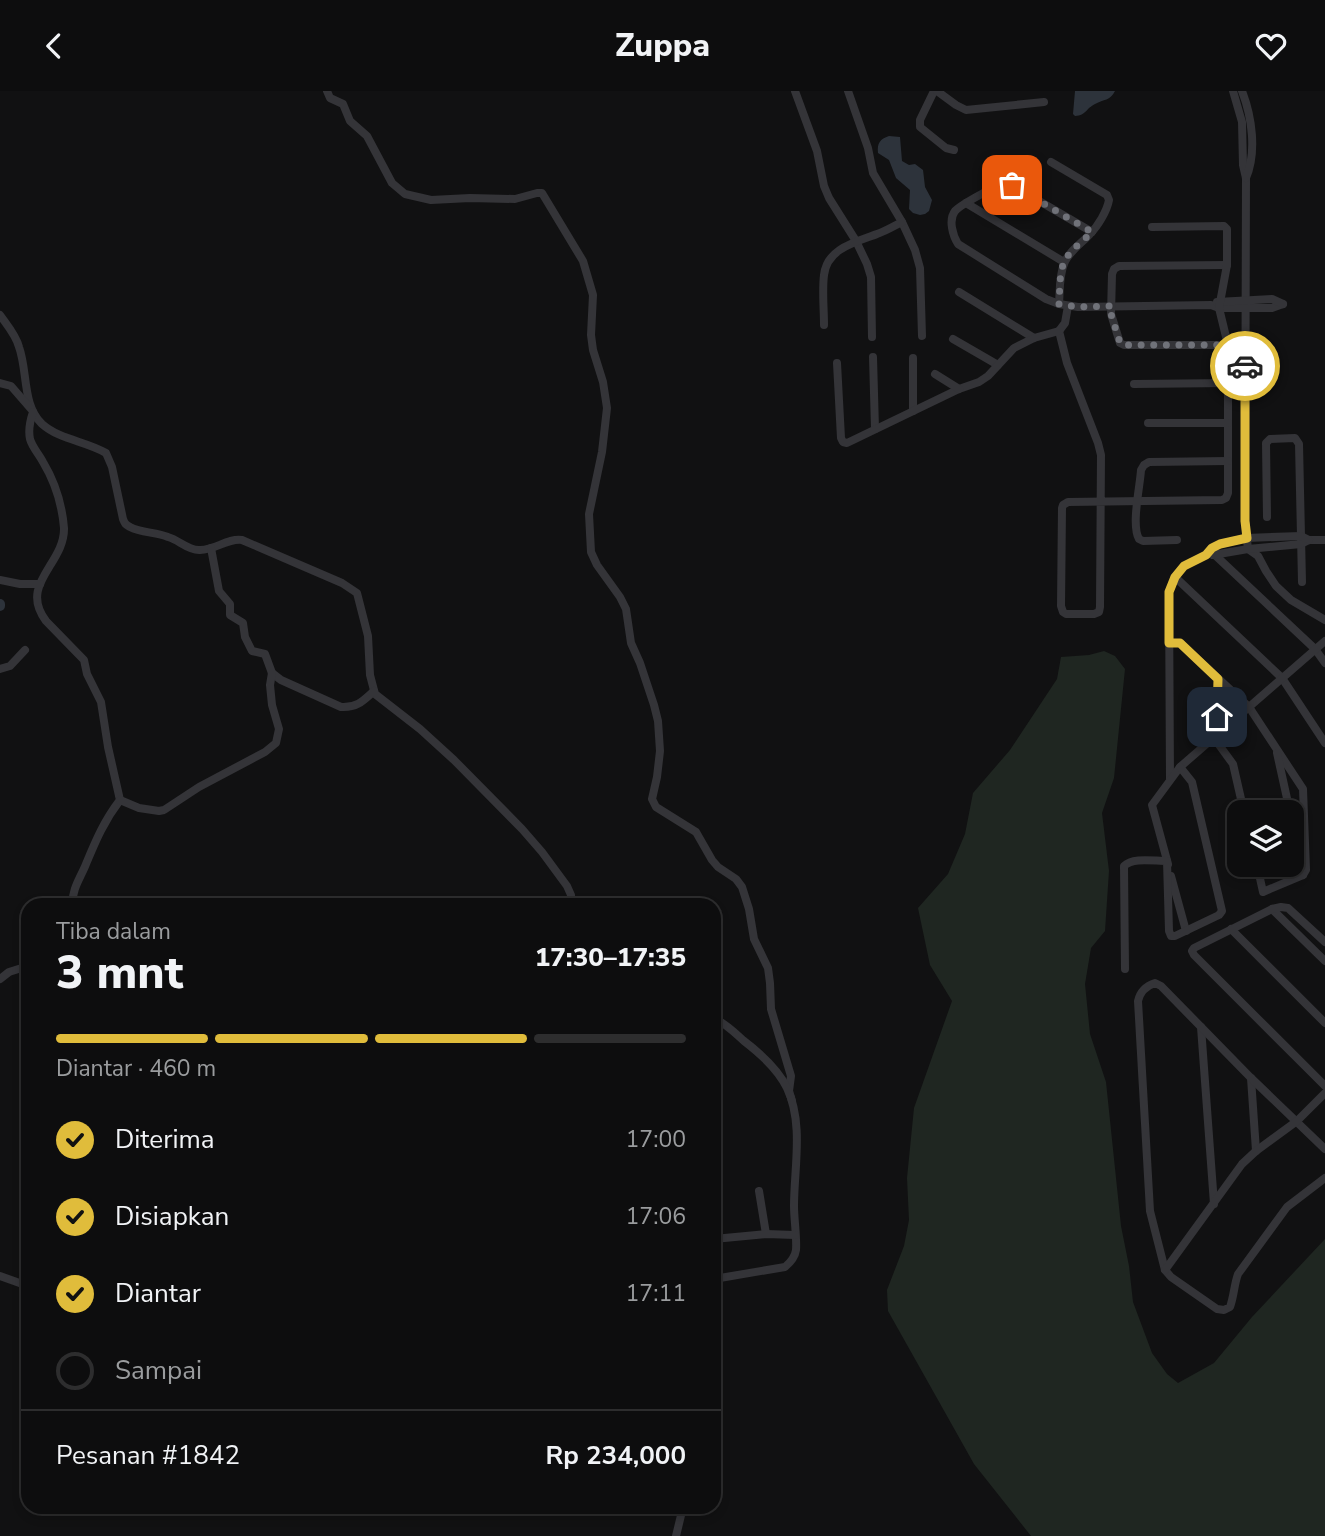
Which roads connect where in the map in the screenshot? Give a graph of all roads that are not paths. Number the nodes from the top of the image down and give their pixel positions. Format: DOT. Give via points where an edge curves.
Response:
graph roads {
  1 [pos="327,91"];
  2 [pos="795,91"];
  3 [pos="848,91"];
  4 [pos="935,91"];
  5 [pos="1233,91"];
  6 [pos="1242,91"];
  7 [pos="1044,102"];
  8 [pos="954,150"];
  9 [pos="1051,162"];
  10 [pos="1246,178"];
  11 [pos="966,203"];
  12 [pos="902,222"];
  13 [pos="1152,227"];
  14 [pos="1092,232"];
  15 [pos="856,241"];
  16 [pos="1064,262"];
  17 [pos="1227,265"];
  18 [pos="960,292"];
  19 [pos="1245,304"];
  20 [pos="1064,305"];
  21 [pos="1216,305"];
  22 [pos="1112,306"];
  23 [pos="0,315"];
  24 [pos="824,325"];
  25 [pos="1059,331"];
  26 [pos="922,336"];
  27 [pos="872,337"];
  28 [pos="1034,338"];
  29 [pos="953,339"];
  30 [pos="1228,345"];
  31 [pos="1246,345"];
  32 [pos="873,357"];
  33 [pos="913,358"];
  34 [pos="837,363"];
  35 [pos="998,365"];
  36 [pos="935,374"];
  37 [pos="0,383"];
  38 [pos="1228,383"];
  39 [pos="1134,384"];
  40 [pos="959,389"];
  41 [pos="32,411"];
  42 [pos="913,411"];
  43 [pos="1148,423"];
  44 [pos="1228,423"];
  45 [pos="875,429"];
  46 [pos="1228,461"];
  47 [pos="1100,502"];
  48 [pos="1138,502"];
  49 [pos="1267,517"];
  50 [pos="1247,538"];
  51 [pos="1177,540"];
  52 [pos="1304,540"];
  53 [pos="1325,540"];
  54 [pos="211,548"];
  55 [pos="1248,548"];
  56 [pos="1212,553"];
  57 [pos="1175,577"];
  58 [pos="0,580"];
  59 [pos="1302,582"];
  60 [pos="40,584"];
  61 [pos="1325,619"];
  62 [pos="1325,641"];
  63 [pos="1169,643"];
  64 [pos="1315,649"];
  65 [pos="25,650"];
  66 [pos="1325,663"];
  67 [pos="0,669"];
  68 [pos="272,673"];
  69 [pos="1282,678"];
  70 [pos="1218,679"];
  71 [pos="374,691"];
  72 [pos="1249,707"];
  73 [pos="1215,737"];
  74 [pos="1325,743"];
  75 [pos="1276,749"];
  76 [pos="1180,767"];
  77 [pos="1170,779"];
  78 [pos="120,800"];
  79 [pos="1241,800"];
  80 [pos="1287,800"];
  81 [pos="1303,800"];
  82 [pos="1304,816"];
  83 [pos="1167,861"];
  84 [pos="1304,873"];
  85 [pos="1260,877"];
  86 [pos="1298,877"];
  87 [pos="72,898"];
  88 [pos="571,898"];
  89 [pos="1272,909"];
  90 [pos="1231,929"];
  91 [pos="1186,931"];
  92 [pos="1325,941"];
  93 [pos="1325,961"];
  94 [pos="21,968"];
  95 [pos="1125,969"];
  96 [pos="0,979"];
  97 [pos="721,1022"];
  98 [pos="1325,1023"];
  99 [pos="1201,1027"];
  100 [pos="1251,1077"];
  101 [pos="1325,1086"];
  102 [pos="1325,1093"];
  103 [pos="792,1101"];
  104 [pos="1297,1121"];
  105 [pos="1325,1149"];
  106 [pos="1256,1151"];
  107 [pos="1325,1178"];
  108 [pos="758,1191"];
  109 [pos="1214,1204"];
  110 [pos="766,1234"];
  111 [pos="795,1235"];
  112 [pos="721,1238"];
  113 [pos="1165,1270"];
  114 [pos="0,1276"];
  115 [pos="721,1278"];
  116 [pos="21,1284"];
  117 [pos="681,1514"];
  118 [pos="676,1536"];
  1 -- 103 [label="street" via="330,98 343,104 350,121 367,136 392,183 405,194 431,200 515,199 542,193 583,261 593,295 593,350 607,399 589,514 591,552 626,609 631,643 658,721 659,765 652,799 656,807 696,832 712,860 742,887 754,939 768,968 771,1009 791,1076"];
  2 -- 15 [label="street" via="817,151 824,186"];
  3 -- 12 [label="street" via="873,173"];
  4 -- 7 [label="street" via="966,110"];
  4 -- 8 [label="street" via="920,127"];
  5 -- 10 [label="street" via="1242,122"];
  6 -- 10 [label="street" via="1250,121 1252,165"];
  9 -- 14 [label="street" via="1107,195 1108,205"];
  10 -- 19 [label="street"];
  11 -- 14 [label="street" via="1006,183"];
  11 -- 16 [label="street"];
  11 -- 20 [label="street" via="954,212 952,220 958,244 1046,299"];
  12 -- 15 [label="street"];
  12 -- 26 [label="street" via="920,268"];
  13 -- 17 [label="street" via="1224,226"];
  14 -- 16 [label="street"];
  15 -- 24 [label="street" via="826,265"];
  15 -- 27 [label="street" via="871,277"];
  16 -- 20 [label="street"];
  17 -- 21 [label="street"];
  17 -- 22 [label="street" via="1119,266 1112,274"];
  18 -- 28 [label="street"];
  19 -- 21 [label="street"];
  19 -- 31 [label="street"];
  20 -- 22 [label="street"];
  20 -- 25 [label="street" via="1066,323"];
  21 -- 22 [label="street"];
  21 -- 30 [label="street"];
  22 -- 30 [label="street" via="1124,345"];
  23 -- 41 [label="street" via="19,346"];
  25 -- 28 [label="street"];
  25 -- 47 [label="street" via="1101,455"];
  28 -- 35 [label="street" via="1014,348"];
  29 -- 35 [label="street"];
  30 -- 31 [label="street"];
  30 -- 38 [label="street"];
  31 -- 50 [label="street"];
  32 -- 45 [label="street"];
  33 -- 42 [label="street"];
  34 -- 45 [label="street" via="843,442"];
  35 -- 40 [label="street" via="979,382"];
  36 -- 40 [label="street"];
  37 -- 41 [label="street" via="11,386"];
  38 -- 39 [label="street"];
  38 -- 44 [label="street"];
  40 -- 42 [label="street"];
  41 -- 54 [label="street" via="50,429 106,453 126,524 196,550"];
  41 -- 60 [label="street" via="31,442 58,496 64,528 63,543"];
  42 -- 45 [label="street"];
  43 -- 44 [label="street"];
  44 -- 46 [label="street"];
  46 -- 48 [label="street" via="1149,462 1141,470"];
  46 -- 48 [label="street" via="1228,493 1223,500"];
  47 -- 47 [label="street" via="1099,612 1066,614 1060,606 1063,505"];
  47 -- 48 [label="street"];
  48 -- 51 [label="street" via="1139,540"];
  49 -- 52 [label="street" via="1266,443 1295,438"];
  50 -- 52 [label="street"];
  50 -- 55 [label="street"];
  50 -- 56 [label="street" via="1220,544"];
  52 -- 53 [label="street"];
  52 -- 55 [label="street"];
  52 -- 59 [label="street"];
  54 -- 68 [label="street" via="219,591 230,604 230,615 242,621 249,648 265,654"];
  54 -- 71 [label="street" via="242,540 352,589 359,597 366,624"];
  55 -- 56 [label="street"];
  55 -- 61 [label="street" via="1291,600"];
  56 -- 57 [label="street" via="1184,566"];
  56 -- 64 [label="street"];
  57 -- 63 [label="street" via="1169,592"];
  57 -- 69 [label="street"];
  58 -- 60 [label="street"];
  60 -- 78 [label="street" via="37,598 42,615 84,660 101,702"];
  62 -- 64 [label="street"];
  63 -- 70 [label="street" via="1180,643"];
  63 -- 77 [label="street"];
  64 -- 66 [label="street"];
  64 -- 69 [label="street"];
  65 -- 67 [label="street" via="10,666"];
  68 -- 71 [label="street" via="341,707 360,705"];
  68 -- 78 [label="street" via="272,705 279,734 271,748 164,810 139,808"];
  69 -- 72 [label="street"];
  69 -- 74 [label="street"];
  70 -- 72 [label="street"];
  70 -- 73 [label="street"];
  71 -- 88 [label="street" via="454,760 522,829 562,879"];
  72 -- 73 [label="street"];
  72 -- 75 [label="street"];
  73 -- 76 [label="street"];
  73 -- 79 [label="street" via="1233,764"];
  75 -- 80 [label="street"];
  75 -- 81 [label="street" via="1303,789"];
  76 -- 77 [label="street"];
  76 -- 91 [label="street" via="1192,782 1222,903 1219,915"];
  77 -- 83 [label="street" via="1152,805"];
  78 -- 87 [label="street" via="96,839"];
  82 -- 84 [label="street"];
  83 -- 91 [label="street"];
  83 -- 91 [label="street" via="1169,931 1171,936"];
  83 -- 95 [label="street" via="1133,860 1124,866"];
  85 -- 86 [label="street" via="1264,892"];
  89 -- 90 [label="street"];
  89 -- 92 [label="street" via="1288,908"];
  89 -- 93 [label="street"];
  90 -- 98 [label="street"];
  90 -- 101 [label="street" via="1194,948 1194,955"];
  94 -- 96 [label="street"];
  97 -- 103 [label="street" via="768,1061"];
  99 -- 100 [label="street"];
  99 -- 109 [label="street"];
  99 -- 113 [label="street" via="1161,986 1149,985 1139,995 1150,1211"];
  100 -- 104 [label="street"];
  100 -- 106 [label="street"];
  102 -- 104 [label="street"];
  103 -- 111 [label="street" via="797,1145"];
  104 -- 105 [label="street"];
  104 -- 106 [label="street"];
  106 -- 109 [label="street"];
  107 -- 113 [label="street" via="1287,1207 1238,1274 1230,1307 1217,1309"];
  108 -- 110 [label="street"];
  109 -- 113 [label="street"];
  110 -- 111 [label="street"];
  110 -- 112 [label="street"];
  111 -- 115 [label="street" via="796,1252 785,1267"];
  114 -- 116 [label="street"];
  117 -- 118 [label="street"];
}
